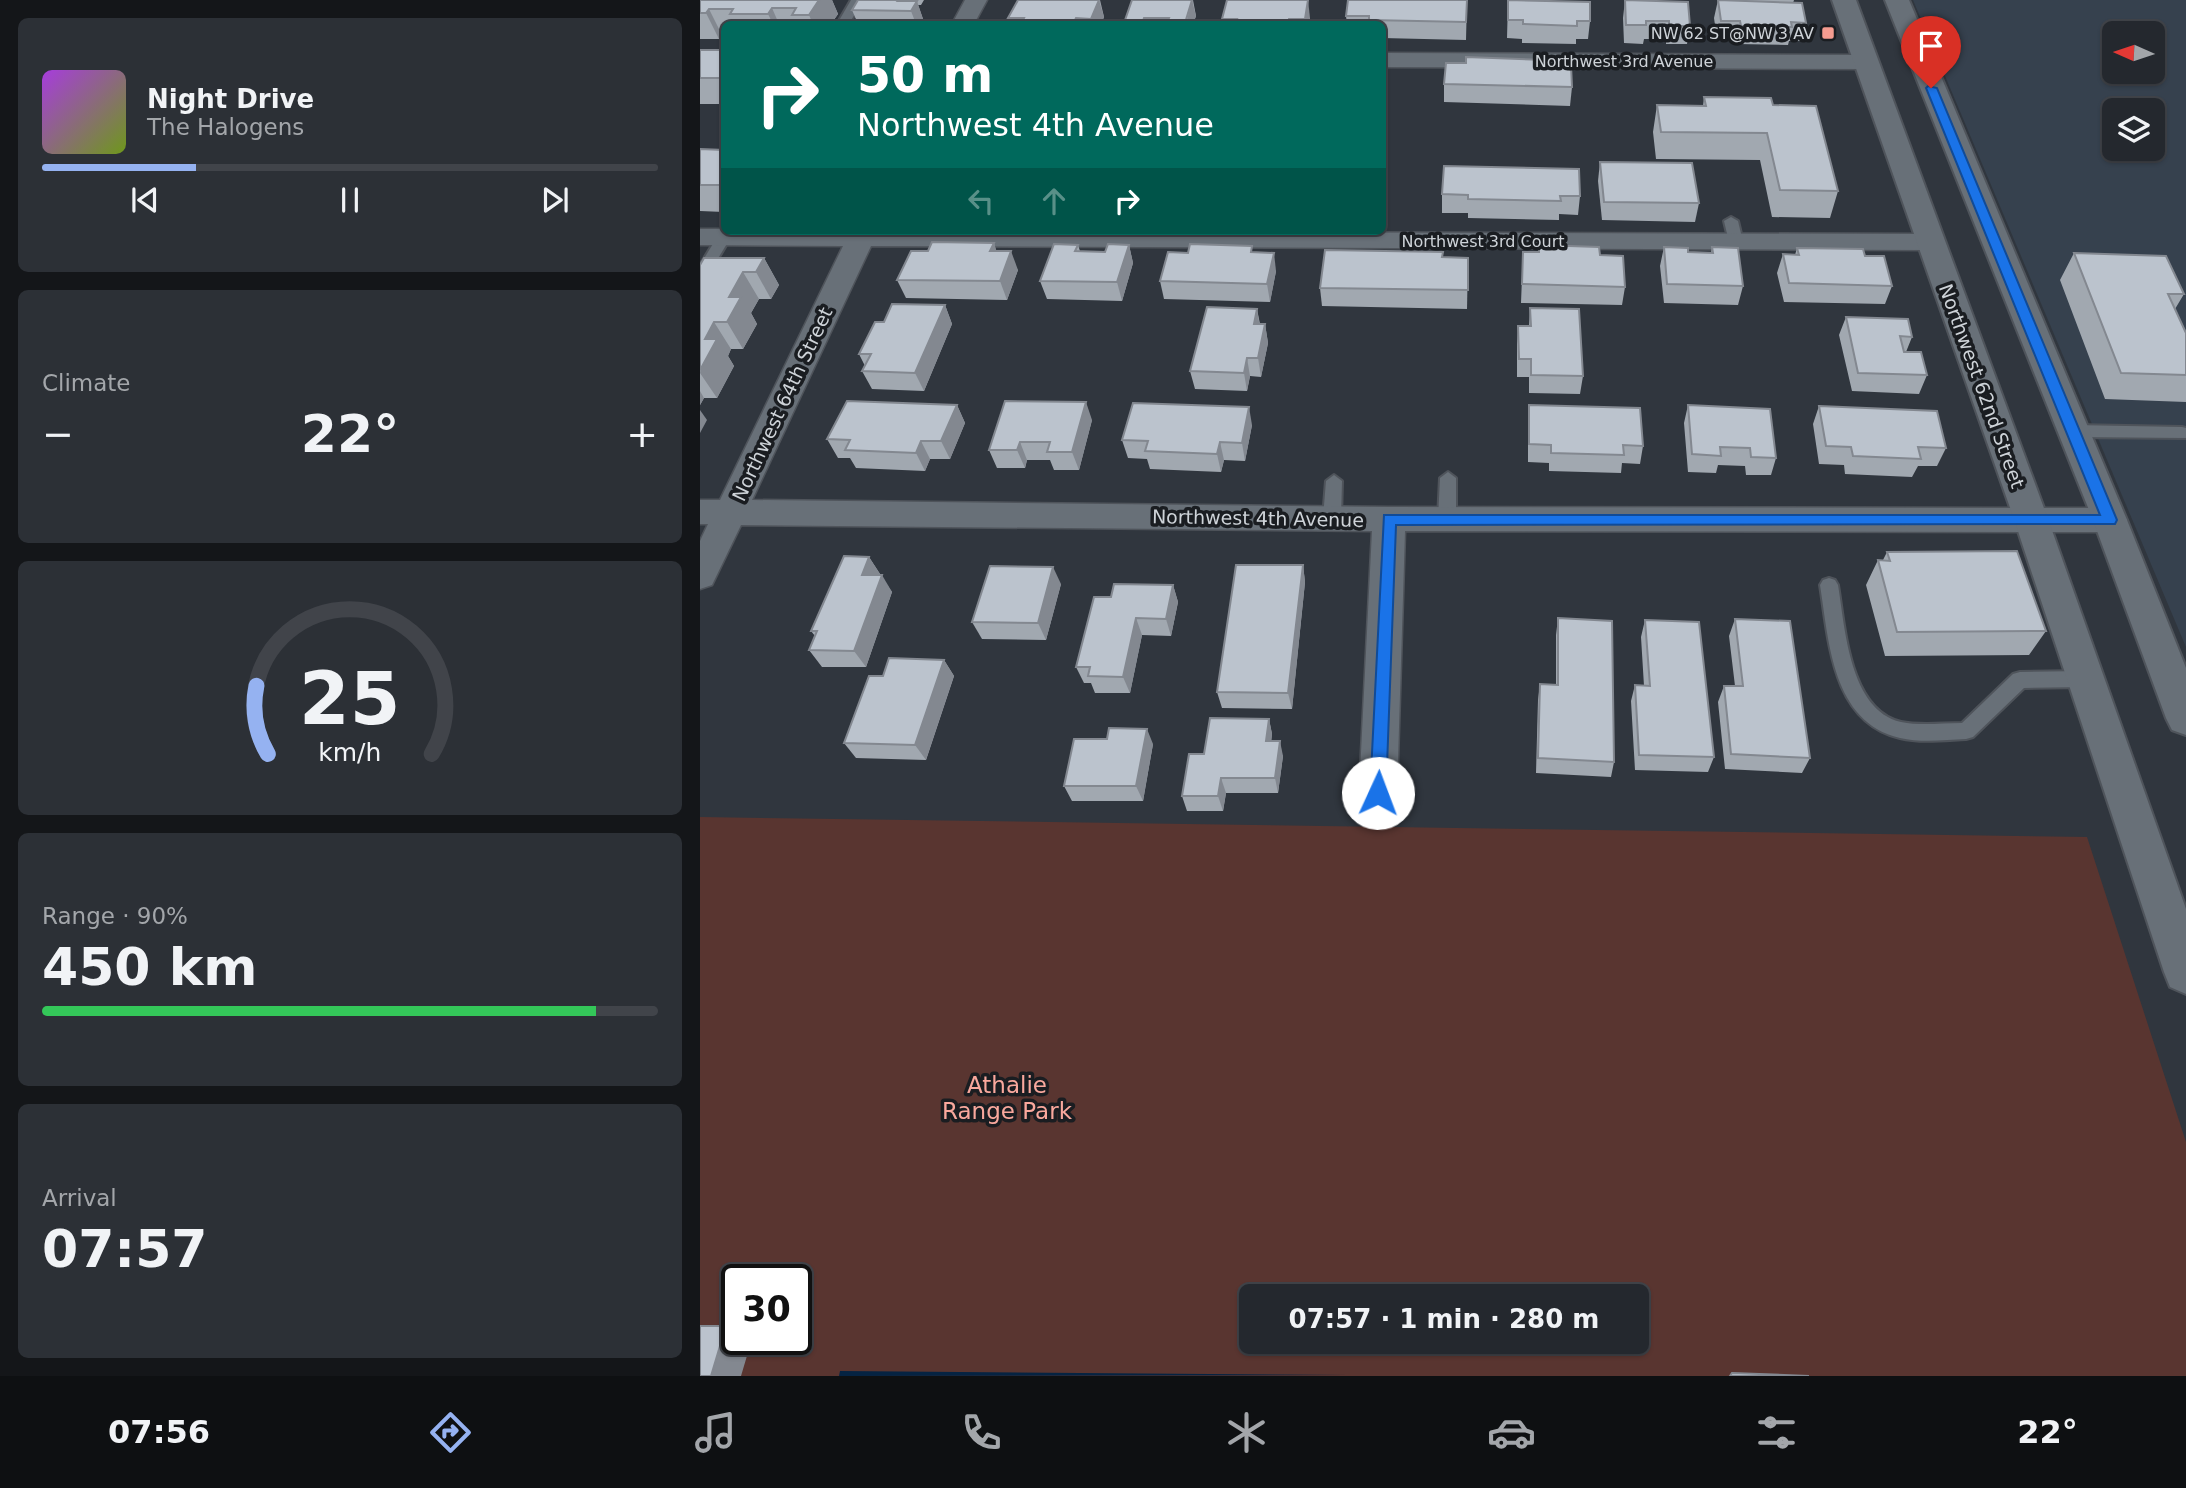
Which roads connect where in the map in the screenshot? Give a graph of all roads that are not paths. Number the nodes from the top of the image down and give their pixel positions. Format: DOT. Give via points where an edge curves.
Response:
graph roads {
  1 [pos="857,0"];
  2 [pos="976,0"];
  3 [pos="1844,0"];
  4 [pos="1897,0"];
  5 [pos="845,21"];
  6 [pos="965,21"];
  7 [pos="1386,60"];
  8 [pos="1866,62"];
  9 [pos="1386,232"];
  10 [pos="812,235"];
  11 [pos="861,235"];
  12 [pos="712,237"];
  13 [pos="1930,242"];
  14 [pos="700,277"];
  15 [pos="2072,431"];
  16 [pos="2182,433"];
  17 [pos="1448,478"];
  18 [pos="1334,481"];
  19 [pos="715,512"];
  20 [pos="1332,518"];
  21 [pos="1390,519"];
  22 [pos="1447,519"];
  23 [pos="2031,519"];
  24 [pos="2110,520"];
  25 [pos="700,576"];
  26 [pos="1829,584"];
  27 [pos="2086,679"];
  28 [pos="2186,718"];
  29 [pos="1378,793"];
  30 [pos="2186,972"];
  1 -- 5 [label="lane"];
  2 -- 6 [label="street"];
  3 -- 8 [label="main road, Northwest 62nd Street"];
  4 -- 15 [label="main road"];
  7 -- 8 [label="street, Northwest 3rd Avenue"];
  8 -- 13 [label="main road, Northwest 62nd Street"];
  9 -- 13 [label="street, Northwest 3rd Court" via="1733,231"];
  10 -- 12 [label="street, Northwest 3rd Court"];
  11 -- 19 [label="street, Northwest 64th Street"];
  12 -- 14 [label="lane"];
  13 -- 23 [label="main road, Northwest 62nd Street"];
  15 -- 16 [label="lane"];
  15 -- 24 [label="main road"];
  17 -- 22 [label="lane"];
  18 -- 20 [label="lane"];
  19 -- 20 [label="street, Northwest 4th Avenue"];
  19 -- 25 [label="street, Northwest 64th Street"];
  20 -- 21 [label="street, Northwest 4th Avenue"];
  21 -- 22 [label="street, Northwest 4th Avenue"];
  21 -- 29 [label="street"];
  22 -- 23 [label="street, Northwest 4th Avenue"];
  23 -- 24 [label="street, Northwest 4th Avenue"];
  23 -- 27 [label="main road, Northwest 62nd Street"];
  24 -- 28 [label="main road"];
  26 -- 27 [label="lane" via="1849,689 1870,715 1898,730 1966,732 2020,680"];
  27 -- 30 [label="main road, Northwest 62nd Street"];
}
